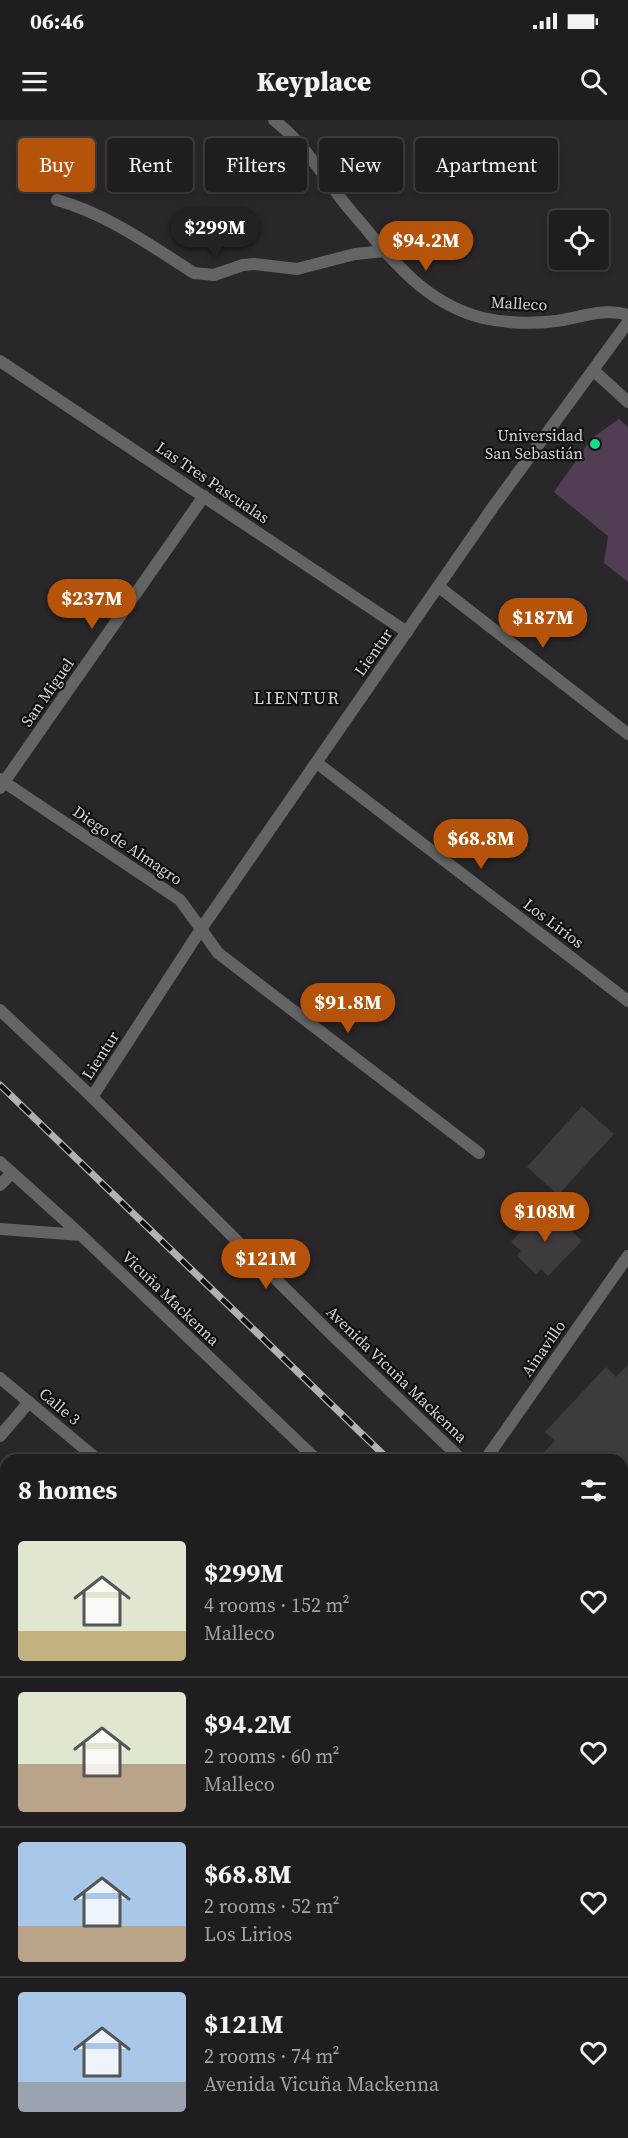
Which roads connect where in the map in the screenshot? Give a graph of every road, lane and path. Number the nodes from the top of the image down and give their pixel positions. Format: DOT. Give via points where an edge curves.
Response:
graph roads {
  1 [pos="274,120"];
  2 [pos="57,200"];
  3 [pos="385,251"];
  4 [pos="628,315"];
  5 [pos="628,322"];
  6 [pos="0,361"];
  7 [pos="593,370"];
  8 [pos="628,402"];
  9 [pos="204,496"];
  10 [pos="439,587"];
  11 [pos="407,632"];
  12 [pos="628,734"];
  13 [pos="316,763"];
  14 [pos="1,783"];
  15 [pos="201,929"];
  16 [pos="628,1000"];
  17 [pos="0,1010"];
  18 [pos="93,1097"];
  19 [pos="479,1154"];
  20 [pos="0,1162"];
  21 [pos="12,1173"];
  22 [pos="0,1185"];
  23 [pos="0,1229"];
  24 [pos="81,1235"];
  25 [pos="628,1256"];
  26 [pos="0,1378"];
  27 [pos="29,1402"];
  28 [pos="0,1436"];
  29 [pos="91,1454"];
  30 [pos="311,1454"];
  31 [pos="456,1454"];
  32 [pos="489,1454"];
  1 -- 3 [label="street, Malleco" via="308,153"];
  2 -- 3 [label="street" via="107,219 203,275 254,264 297,269 355,254"];
  3 -- 4 [label="street, Malleco" via="436,298 483,318 530,323 609,312"];
  5 -- 7 [label="street, Lientur"];
  6 -- 9 [label="street, Las Tres Pascualas"];
  7 -- 8 [label="street"];
  7 -- 10 [label="street, Lientur"];
  9 -- 11 [label="street, Las Tres Pascualas"];
  9 -- 14 [label="street, San Miguel"];
  10 -- 11 [label="street, Lientur"];
  10 -- 12 [label="street"];
  11 -- 13 [label="street, Lientur"];
  13 -- 15 [label="street, Lientur"];
  13 -- 16 [label="street, Los Lirios"];
  14 -- 15 [label="street, Diego de Almagro" via="180,900"];
  15 -- 18 [label="street, Lientur"];
  15 -- 19 [label="street, Diego de Almagro" via="218,953"];
  17 -- 18 [label="street, Avenida Vicuña Mackenna"];
  18 -- 31 [label="street, Avenida Vicuña Mackenna"];
  20 -- 21 [label="street, Vicuña Mackenna"];
  21 -- 22 [label="street"];
  21 -- 24 [label="street, Vicuña Mackenna"];
  23 -- 24 [label="street"];
  24 -- 30 [label="street, Vicuña Mackenna"];
  25 -- 32 [label="street, Ainavillo"];
  26 -- 27 [label="street, Calle 3"];
  27 -- 28 [label="street"];
  27 -- 29 [label="street, Calle 3"];
}
